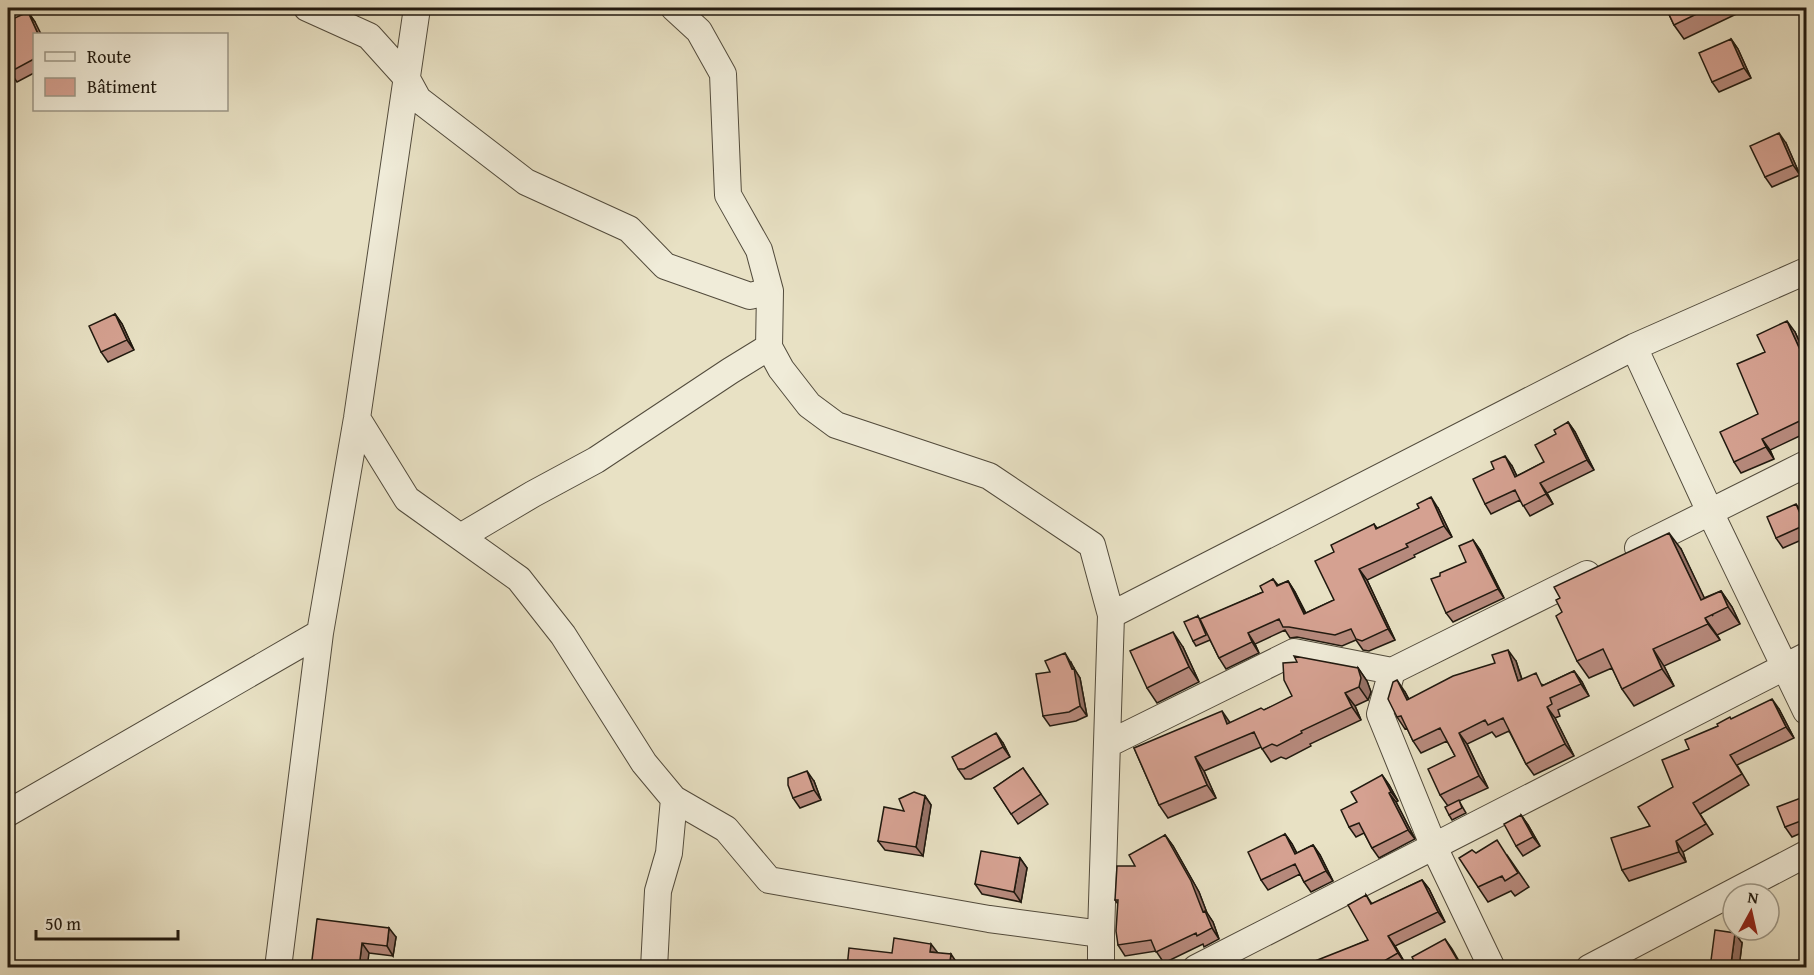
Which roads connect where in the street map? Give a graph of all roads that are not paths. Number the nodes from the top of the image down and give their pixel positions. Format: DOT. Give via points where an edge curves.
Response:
graph roads {
  1 [pos="307,8"];
  2 [pos="417,8"];
  3 [pos="674,8"];
  4 [pos="406,77"];
  5 [pos="1806,271"];
  6 [pos="770,291"];
  7 [pos="770,347"];
  8 [pos="1634,347"];
  9 [pos="357,418"];
  10 [pos="1806,464"];
  11 [pos="1710,512"];
  12 [pos="462,536"];
  13 [pos="1111,615"];
  14 [pos="320,633"];
  15 [pos="1796,662"];
  16 [pos="1392,670"];
  17 [pos="1806,711"];
  18 [pos="1108,744"];
  19 [pos="674,799"];
  20 [pos="8,813"];
  21 [pos="1434,847"];
  22 [pos="1806,854"];
  23 [pos="1101,934"];
  24 [pos="278,968"];
  25 [pos="654,968"];
  26 [pos="1101,968"];
  27 [pos="1196,968"];
  28 [pos="1492,968"];
  29 [pos="1589,968"];
  1 -- 4 [label="street" via="369,36"];
  2 -- 4 [label="street"];
  3 -- 6 [label="street" via="699,31 723,74 728,195 759,250"];
  4 -- 6 [label="street" via="418,99 526,182 629,229 665,266 750,296"];
  4 -- 9 [label="street"];
  5 -- 8 [label="street"];
  6 -- 7 [label="street"];
  7 -- 12 [label="street" via="596,460"];
  7 -- 13 [label="street" via="781,369 809,405 836,425 989,476 1092,544"];
  8 -- 11 [label="street"];
  8 -- 13 [label="street"];
  9 -- 12 [label="street" via="407,499"];
  9 -- 14 [label="street"];
  10 -- 11 [label="street"];
  11 -- 15 [label="street"];
  11 -- 16 [label="street"];
  12 -- 19 [label="street" via="519,579 563,635 644,763"];
  13 -- 18 [label="street"];
  14 -- 20 [label="street"];
  14 -- 24 [label="street"];
  15 -- 17 [label="street"];
  15 -- 21 [label="street"];
  16 -- 18 [label="street" via="1294,652"];
  16 -- 21 [label="street" via="1380,714"];
  18 -- 23 [label="street"];
  19 -- 23 [label="street" via="726,829 769,880 989,919"];
  19 -- 25 [label="street" via="669,854 658,891"];
  21 -- 27 [label="street"];
  21 -- 28 [label="street"];
  22 -- 29 [label="street"];
  23 -- 26 [label="street"];
}
